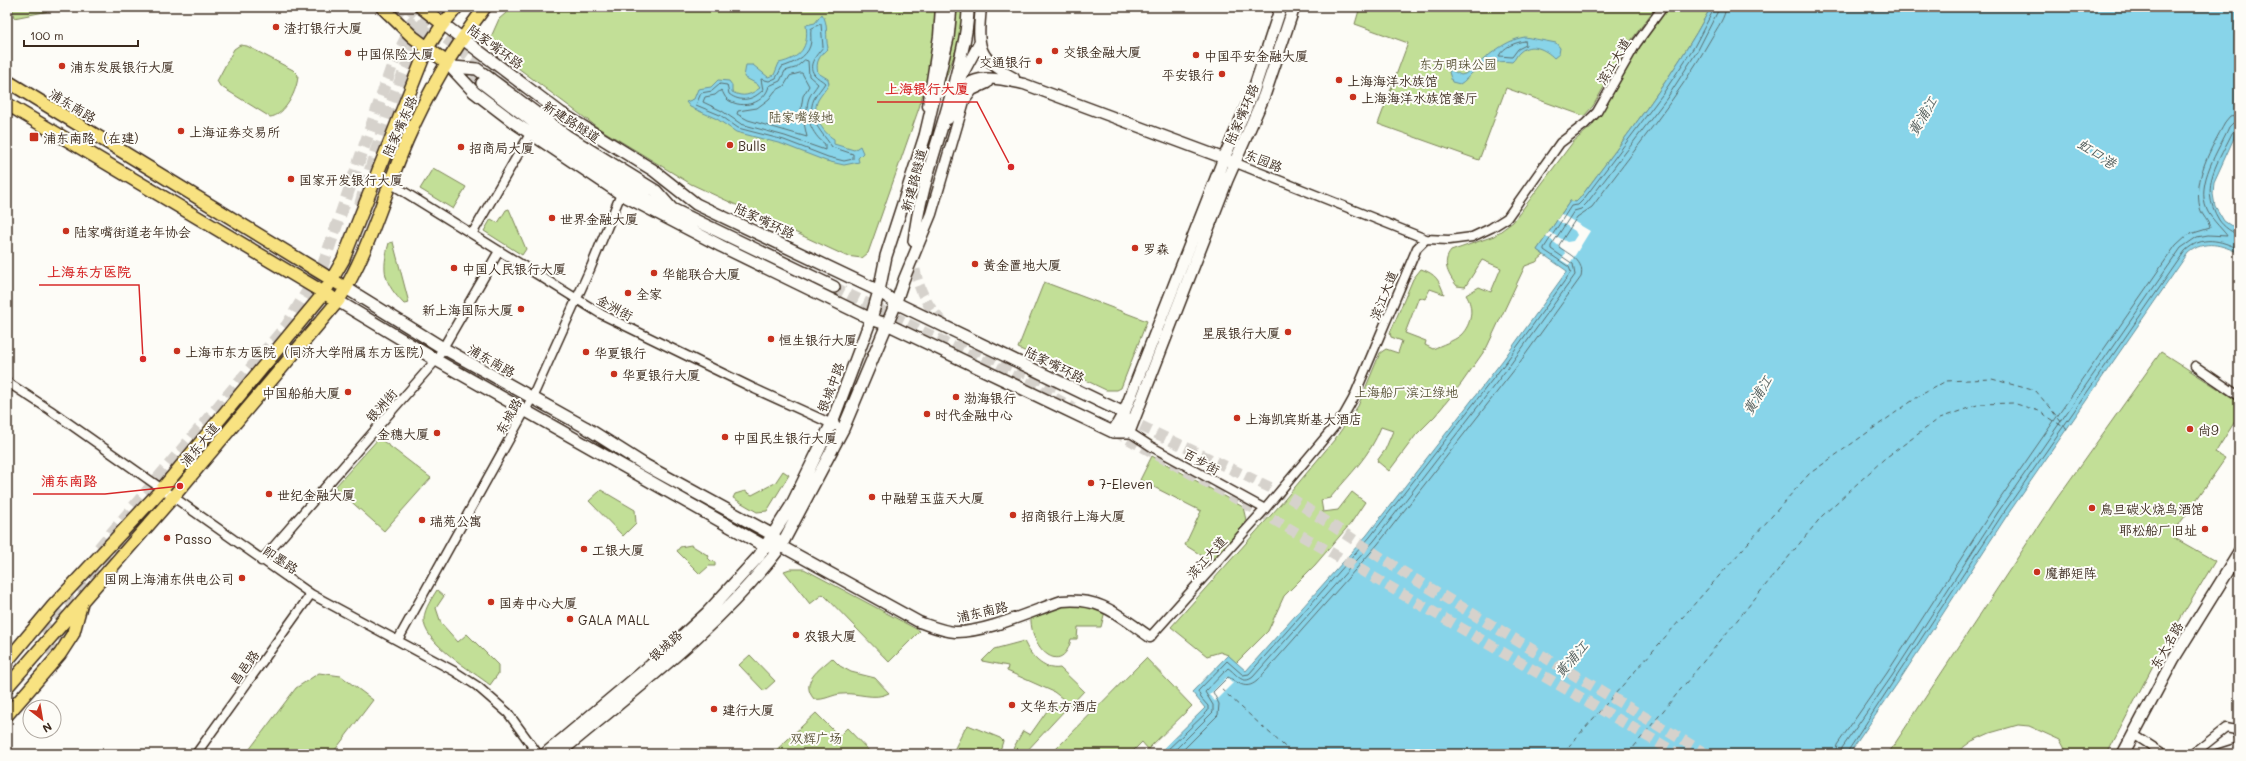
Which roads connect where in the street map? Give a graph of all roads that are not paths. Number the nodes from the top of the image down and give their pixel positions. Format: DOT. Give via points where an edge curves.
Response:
graph roads {
  1 [pos="382,7"];
  2 [pos="421,7"];
  3 [pos="457,7"];
  4 [pos="485,7"];
  5 [pos="941,7"];
  6 [pos="951,7"];
  7 [pos="968,7"];
  8 [pos="981,7"];
  9 [pos="1282,7"];
  10 [pos="1294,7"];
  11 [pos="1663,7"];
  12 [pos="443,24"];
  13 [pos="462,38"];
  14 [pos="980,42"];
  15 [pos="427,48"];
  16 [pos="449,64"];
  17 [pos="7,81"];
  18 [pos="482,83"];
  19 [pos="1024,84"];
  20 [pos="954,91"];
  21 [pos="529,102"];
  22 [pos="7,104"];
  23 [pos="942,127"];
  24 [pos="530,134"];
  25 [pos="925,136"];
  26 [pos="1224,158"];
  27 [pos="1236,163"];
  28 [pos="390,182"];
  29 [pos="621,194"];
  30 [pos="649,198"];
  31 [pos="696,204"];
  32 [pos="672,209"];
  33 [pos="472,234"];
  34 [pos="1426,239"];
  35 [pos="914,241"];
  36 [pos="721,246"];
  37 [pos="499,251"];
  38 [pos="332,280"];
  39 [pos="834,287"];
  40 [pos="346,288"];
  41 [pos="879,291"];
  42 [pos="324,293"];
  43 [pos="577,300"];
  44 [pos="338,302"];
  45 [pos="896,303"];
  46 [pos="871,319"];
  47 [pos="889,324"];
  48 [pos="443,348"];
  49 [pos="436,360"];
  50 [pos="2195,366"];
  51 [pos="7,382"];
  52 [pos="2239,396"];
  53 [pos="532,398"];
  54 [pos="525,410"];
  55 [pos="1124,413"];
  56 [pos="831,425"];
  57 [pos="843,429"];
  58 [pos="1113,432"];
  59 [pos="1129,432"];
  60 [pos="162,489"];
  61 [pos="173,497"];
  62 [pos="1265,509"];
  63 [pos="774,535"];
  64 [pos="781,546"];
  65 [pos="766,547"];
  66 [pos="2239,553"];
  67 [pos="261,560"];
  68 [pos="311,594"];
  69 [pos="82,601"];
  70 [pos="1150,637"];
  71 [pos="398,640"];
  72 [pos="49,656"];
  73 [pos="7,661"];
  74 [pos="7,687"];
  75 [pos="7,703"];
  76 [pos="7,715"];
  77 [pos="2133,734"];
  78 [pos="2239,736"];
  79 [pos="2239,747"];
  80 [pos="196,754"];
  81 [pos="538,754"];
  82 [pos="545,754"];
  83 [pos="558,754"];
  84 [pos="2123,754"];
  85 [pos="2164,754"];
  86 [pos="2193,754"];
  87 [pos="2217,754"];
  1 -- 15 [label="main road"];
  2 -- 12 [label="main road, 陆家嘴环路"];
  3 -- 12 [label="main road, 陆家嘴东路"];
  4 -- 13 [label="main road, 陆家嘴东路"];
  5 -- 25 [label="street"];
  6 -- 25 [label="main road, 银城中路" via="948,38"];
  7 -- 20 [label="main road" via="967,35"];
  8 -- 14 [label="street"];
  9 -- 26 [label="main road, 陆家嘴环路" via="1253,92"];
  10 -- 27 [label="main road, 陆家嘴环路" via="1264,96"];
  11 -- 34 [label="street, 滨江大道" via="1636,44 1597,112 1560,143 1507,218 1472,237"];
  12 -- 13 [label="main road, 陆家嘴环路"];
  12 -- 15 [label="main road, 陆家嘴东路"];
  13 -- 16 [label="main road, 陆家嘴东路"];
  13 -- 31 [label="main road, 陆家嘴环路" via="561,113 653,170"];
  14 -- 19 [label="street" via="984,57 995,68"];
  14 -- 20 [label="street"];
  15 -- 16 [label="main road"];
  15 -- 38 [label="main road, 陆家嘴东路" via="343,260"];
  16 -- 24 [label="main road" via="474,92"];
  16 -- 28 [label="main road, 陆家嘴东路" via="434,81"];
  16 -- 32 [label="main road, 新建路隧道" via="477,69 567,136 656,191"];
  17 -- 38 [label="main road, 浦东南路"];
  18 -- 30 [label="main road" via="550,135"];
  19 -- 23 [label="street" via="994,78 972,82 961,91"];
  19 -- 26 [label="street, 东园路"];
  19 -- 45 [label="street" via="984,84 967,95 931,214"];
  20 -- 23 [label="main road"];
  21 -- 31 [label="main road" via="582,140"];
  22 -- 42 [label="main road, 浦东南路"];
  23 -- 35 [label="main road, 新建路隧道" via="922,198"];
  24 -- 29 [label="main road"];
  24 -- 33 [label="street"];
  25 -- 41 [label="main road, 银城中路" via="886,256"];
  26 -- 27 [label="street, 东园路"];
  26 -- 55 [label="main road, 陆家嘴环路"];
  27 -- 34 [label="street, 东园路"];
  27 -- 59 [label="main road, 陆家嘴环路"];
  28 -- 33 [label="street, 金洲街"];
  28 -- 40 [label="main road, 陆家嘴东路" via="357,267"];
  29 -- 36 [label="main road"];
  29 -- 43 [label="street, 东城路"];
  30 -- 32 [label="main road, 新建路隧道"];
  30 -- 36 [label="main road"];
  31 -- 41 [label="main road, 陆家嘴环路"];
  32 -- 39 [label="main road, 新建路隧道"];
  33 -- 37 [label="street, 金洲街"];
  34 -- 62 [label="street, 滨江大道" via="1417,248 1411,260 1344,415"];
  36 -- 46 [label="main road"];
  37 -- 43 [label="street, 金洲街"];
  37 -- 48 [label="street, 银洲街"];
  38 -- 40 [label="main road, 浦东南路"];
  38 -- 42 [label="main road, 浦东大道"];
  40 -- 44 [label="main road, 浦东大道"];
  40 -- 48 [label="main road, 浦东南路"];
  41 -- 45 [label="main road, 陆家嘴环路"];
  41 -- 46 [label="main road, 银城中路"];
  42 -- 44 [label="main road, 浦东南路"];
  42 -- 60 [label="main road, 浦东大道"];
  43 -- 53 [label="street, 东城路"];
  43 -- 56 [label="street, 金洲街"];
  44 -- 49 [label="main road, 浦东南路"];
  44 -- 61 [label="main road, 浦东大道"];
  45 -- 47 [label="main road"];
  45 -- 55 [label="main road, 陆家嘴环路"];
  46 -- 47 [label="main road"];
  46 -- 56 [label="main road, 银城中路"];
  47 -- 57 [label="main road"];
  47 -- 58 [label="main road"];
  48 -- 49 [label="street, 银洲街"];
  48 -- 53 [label="main road, 浦东南路"];
  49 -- 54 [label="main road, 浦东南路"];
  49 -- 67 [label="street, 银洲街"];
  50 -- 52 [label="street"];
  51 -- 60 [label="street, 即墨路"];
  53 -- 54 [label="street, 东城路"];
  53 -- 63 [label="main road, 浦东南路" via="585,427 644,465"];
  54 -- 65 [label="main road, 浦东南路"];
  54 -- 71 [label="street, 东城路"];
  55 -- 58 [label="main road, 陆家嘴环路"];
  55 -- 59 [label="main road"];
  56 -- 57 [label="street, 金洲街"];
  56 -- 63 [label="main road, 银城中路"];
  57 -- 64 [label="main road"];
  58 -- 59 [label="main road"];
  59 -- 62 [label="street, 百步街"];
  60 -- 61 [label="street, 即墨路"];
  60 -- 73 [label="main road, 浦东大道" via="53,606"];
  61 -- 67 [label="street, 即墨路"];
  61 -- 69 [label="main road, 浦东大道"];
  62 -- 70 [label="street, 滨江大道"];
  63 -- 64 [label="main road, 浦东南路"];
  63 -- 65 [label="main road, 银城中路"];
  64 -- 65 [label="main road"];
  64 -- 70 [label="street, 浦东南路" via="919,622 937,629 955,632 973,630 1062,601 1074,600 1097,603 1108,608"];
  64 -- 83 [label="main road, 银城路" via="714,619 654,674"];
  65 -- 82 [label="main road, 银城路" via="707,613"];
  66 -- 77 [label="main road, 东大名路" via="2174,658"];
  67 -- 68 [label="street, 即墨路"];
  68 -- 71 [label="street, 即墨路"];
  68 -- 80 [label="street, 昌邑路"];
  69 -- 74 [label="main road, 浦东大道"];
  69 -- 76 [label="main road" via="74,634"];
  71 -- 81 [label="street, 即墨路" via="454,671 498,703"];
  72 -- 75 [label="main road"];
  77 -- 84 [label="main road, 东大名路"];
  77 -- 85 [label="street"];
  78 -- 86 [label="street" via="2236,730 2226,728"];
  79 -- 87 [label="street"];
}
